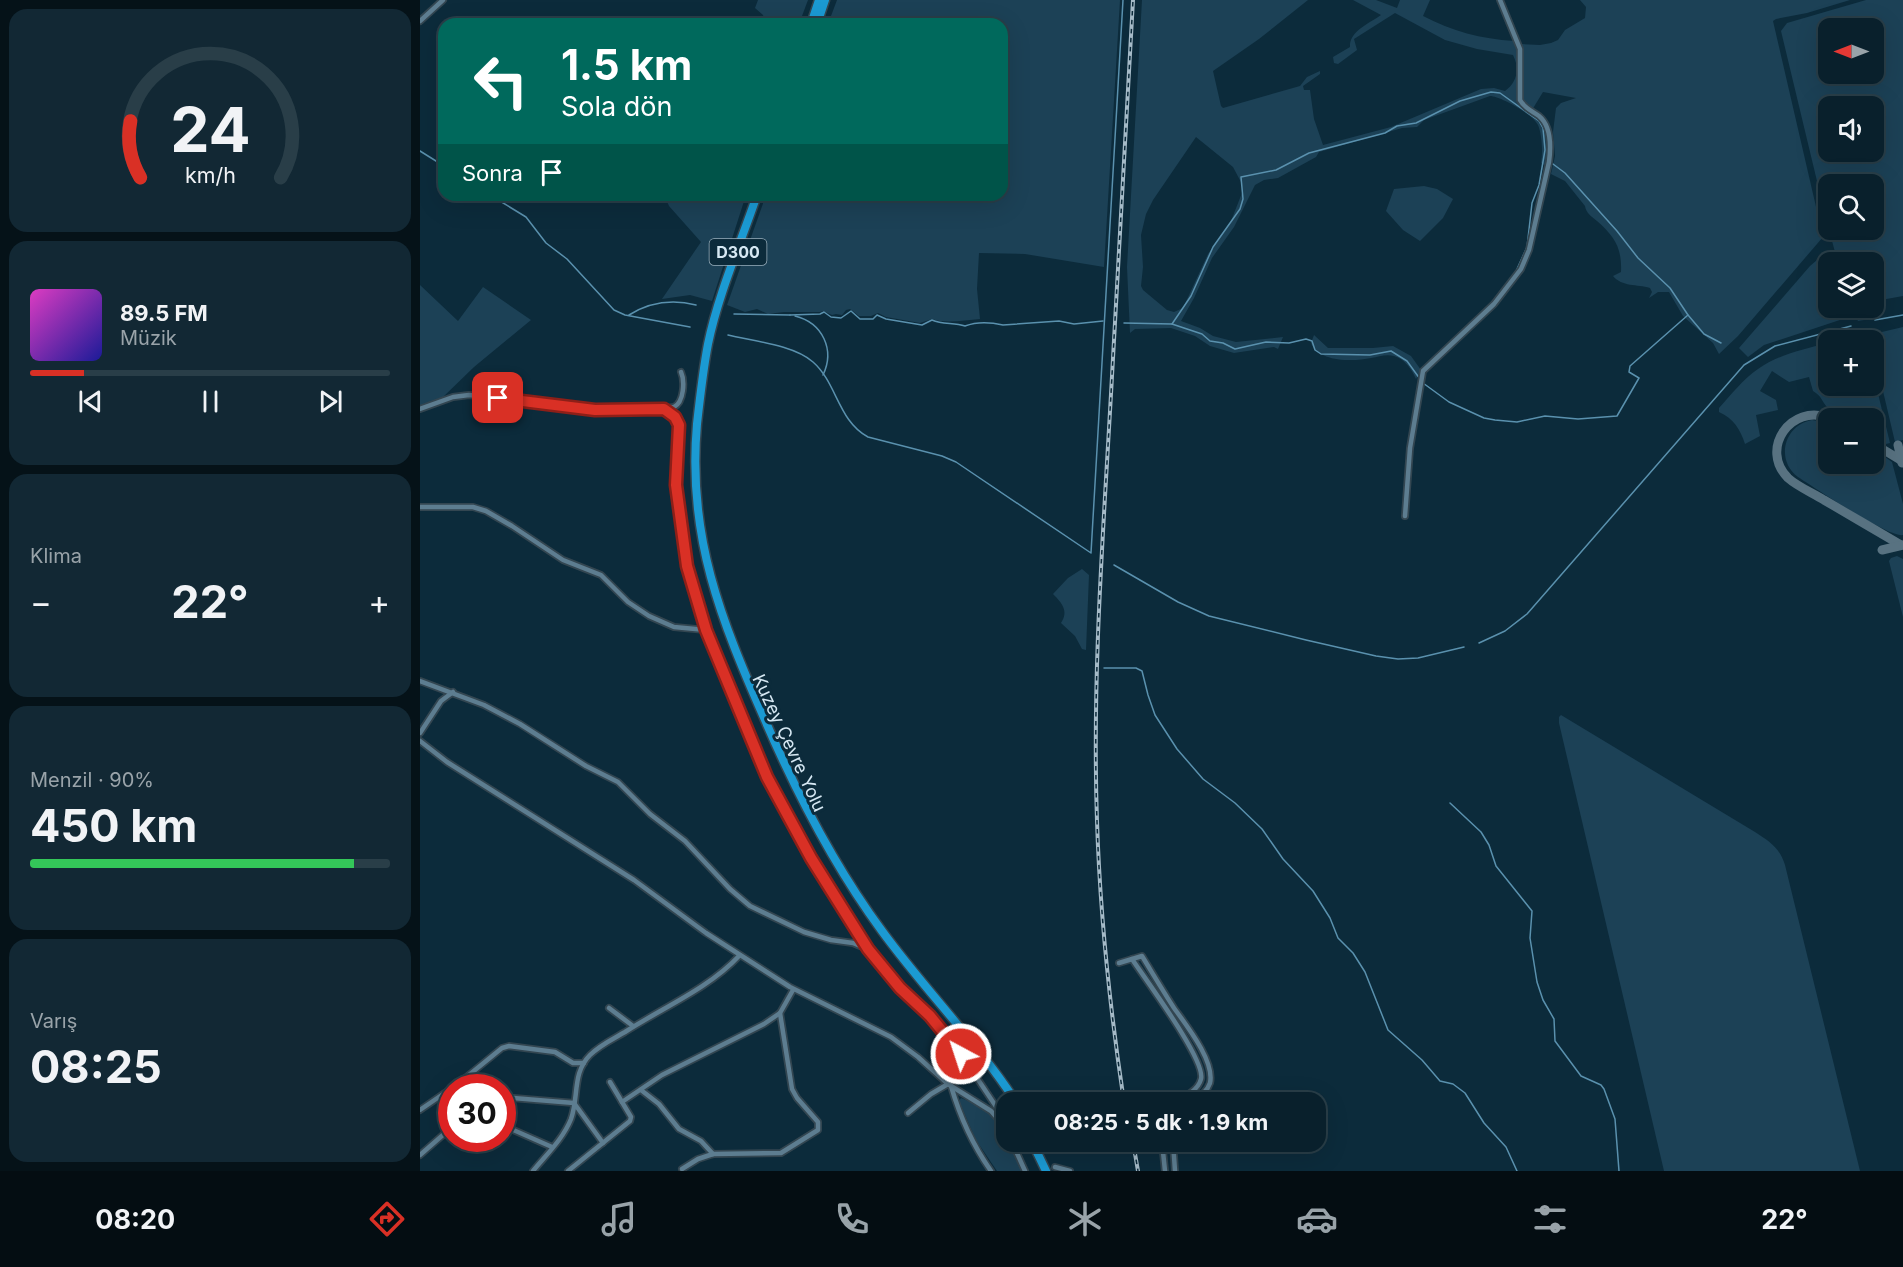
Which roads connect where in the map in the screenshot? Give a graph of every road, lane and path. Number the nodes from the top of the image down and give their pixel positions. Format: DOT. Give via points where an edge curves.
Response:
graph roads {
  1 [pos="444,0"];
  2 [pos="1500,0"];
  3 [pos="823,1"];
  4 [pos="814,18"];
  5 [pos="819,18"];
  6 [pos="420,21"];
  7 [pos="750,201"];
  8 [pos="755,201"];
  9 [pos="716,308"];
  10 [pos="706,342"];
  11 [pos="681,372"];
  12 [pos="420,409"];
  13 [pos="664,409"];
  14 [pos="420,507"];
  15 [pos="1405,516"];
  16 [pos="706,630"];
  17 [pos="420,681"];
  18 [pos="453,692"];
  19 [pos="420,733"];
  20 [pos="420,741"];
  21 [pos="868,949"];
  22 [pos="739,956"];
  23 [pos="1132,959"];
  24 [pos="1119,963"];
  25 [pos="793,990"];
  26 [pos="609,1008"];
  27 [pos="780,1013"];
  28 [pos="633,1026"];
  29 [pos="584,1063"];
  30 [pos="471,1074"];
  31 [pos="610,1082"];
  32 [pos="950,1085"];
  33 [pos="641,1090"];
  34 [pos="1002,1092"];
  35 [pos="1008,1092"];
  36 [pos="1189,1092"];
  37 [pos="1204,1092"];
  38 [pos="438,1098"];
  39 [pos="516,1098"];
  40 [pos="622,1102"];
  41 [pos="574,1103"];
  42 [pos="996,1109"];
  43 [pos="420,1110"];
  44 [pos="908,1113"];
  45 [pos="996,1116"];
  46 [pos="516,1131"];
  47 [pos="438,1139"];
  48 [pos="603,1143"];
  49 [pos="552,1147"];
  50 [pos="1016,1152"];
  51 [pos="1037,1152"];
  52 [pos="1044,1152"];
  53 [pos="1163,1152"];
  54 [pos="1174,1152"];
  55 [pos="713,1154"];
  56 [pos="420,1155"];
  57 [pos="1053,1169"];
  58 [pos="1063,1169"];
  59 [pos="682,1170"];
  60 [pos="533,1171"];
  61 [pos="568,1171"];
  62 [pos="991,1171"];
  63 [pos="1025,1171"];
  64 [pos="1046,1171"];
  65 [pos="1070,1171"];
  66 [pos="1165,1171"];
  67 [pos="1175,1171"];
  1 -- 6 [label="street"];
  2 -- 15 [label="street" via="1520,49 1520,100 1546,126 1549,162 1521,269 1494,304 1423,371 1408,456"];
  3 -- 4 [label="highway"];
  3 -- 5 [label="highway"];
  7 -- 9 [label="highway, D300"];
  8 -- 9 [label="highway, D300"];
  9 -- 10 [label="highway, D300"];
  10 -- 34 [label="highway, Kuzey Çevre Yolu / D300" via="692,424 692,506 707,586 730,654 792,794 840,878 878,935"];
  10 -- 35 [label="highway, Kuzey Çevre Yolu / D300" via="697,425 698,512 712,585 735,651 797,791 844,876"];
  11 -- 13 [label="street" via="684,380 679,402"];
  12 -- 13 [label="street" via="469,395 595,410"];
  13 -- 16 [label="street" via="679,423 676,485 685,558"];
  14 -- 16 [label="street" via="473,507 486,511 556,556 601,575 649,616 674,627"];
  16 -- 21 [label="street" via="767,777 811,858"];
  17 -- 18 [label="street"];
  18 -- 19 [label="street" via="441,701"];
  18 -- 21 [label="street" via="520,724 618,782 750,906 804,932"];
  20 -- 22 [label="street" via="456,768 626,874"];
  21 -- 42 [label="street" via="961,1054"];
  22 -- 25 [label="street"];
  22 -- 28 [label="street" via="697,989"];
  23 -- 24 [label="street"];
  23 -- 36 [label="street" via="1202,1070 1197,1087"];
  23 -- 37 [label="street" via="1142,956 1188,1026 1208,1064 1209,1085"];
  25 -- 27 [label="street"];
  25 -- 32 [label="street" via="883,1032"];
  26 -- 28 [label="street"];
  27 -- 33 [label="street"];
  27 -- 55 [label="street" via="792,1089 818,1122 818,1130 781,1153"];
  28 -- 29 [label="street" via="597,1049"];
  29 -- 30 [label="street" via="573,1064 555,1052 509,1046"];
  29 -- 41 [label="street"];
  31 -- 40 [label="street"];
  32 -- 44 [label="street" via="931,1094"];
  32 -- 45 [label="street"];
  32 -- 62 [label="street" via="965,1126"];
  33 -- 40 [label="street"];
  33 -- 55 [label="street" via="657,1102 679,1129 701,1141"];
  38 -- 43 [label="street"];
  39 -- 41 [label="street"];
  40 -- 48 [label="street" via="631,1120"];
  41 -- 48 [label="street"];
  41 -- 49 [label="street" via="568,1124"];
  46 -- 49 [label="street"];
  47 -- 56 [label="street"];
  48 -- 61 [label="street"];
  49 -- 60 [label="street"];
  50 -- 63 [label="street"];
  51 -- 64 [label="highway"];
  52 -- 57 [label="highway"];
  53 -- 66 [label="street"];
  54 -- 67 [label="street"];
  55 -- 59 [label="street"];
  57 -- 58 [label="street"];
  58 -- 65 [label="street"];
}
